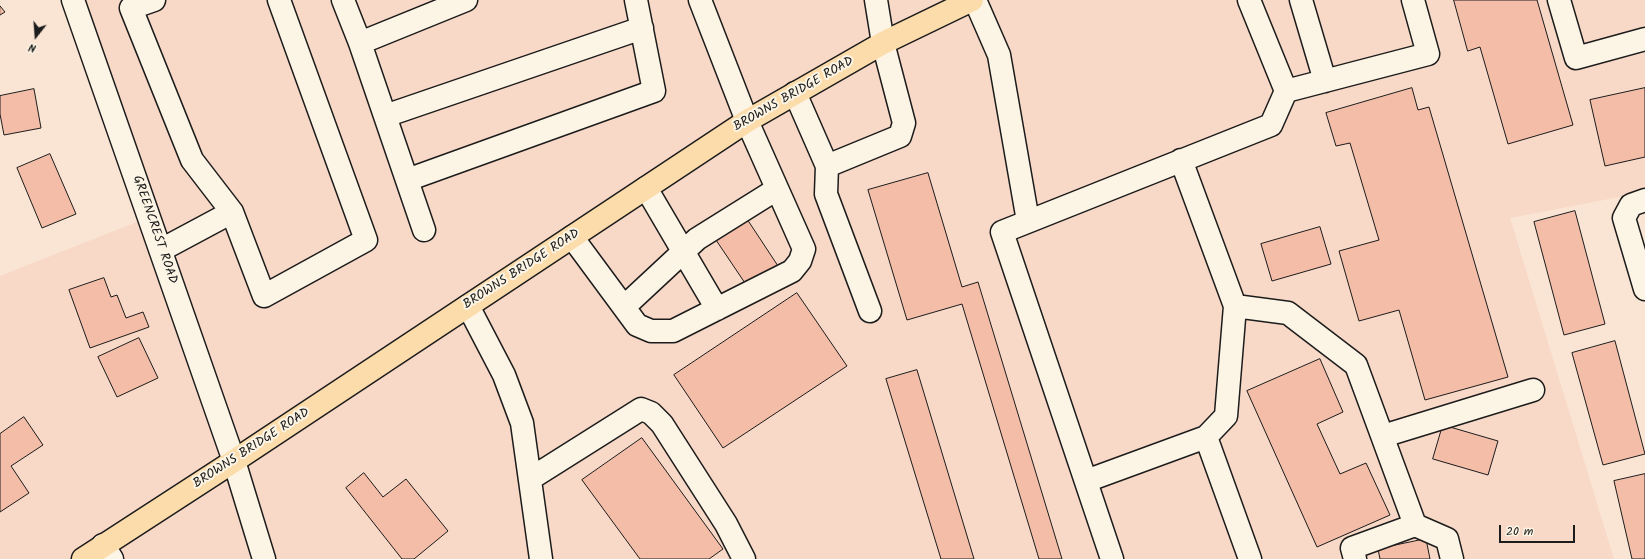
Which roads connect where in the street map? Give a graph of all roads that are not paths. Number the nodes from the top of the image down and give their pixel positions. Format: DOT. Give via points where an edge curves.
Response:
graph roads {
  1 [pos="73,0"];
  2 [pos="154,0"];
  3 [pos="279,0"];
  4 [pos="343,0"];
  5 [pos="466,0"];
  6 [pos="636,0"];
  7 [pos="700,0"];
  8 [pos="876,0"];
  9 [pos="972,0"];
  10 [pos="975,0"];
  11 [pos="1248,0"];
  12 [pos="1301,0"];
  13 [pos="1413,0"];
  14 [pos="1559,0"];
  15 [pos="642,28"];
  16 [pos="1645,39"];
  17 [pos="360,42"];
  18 [pos="883,43"];
  19 [pos="1326,81"];
  20 [pos="1286,91"];
  21 [pos="795,93"];
  22 [pos="385,116"];
  23 [pos="747,121"];
  24 [pos="1181,160"];
  25 [pos="827,166"];
  26 [pos="407,180"];
  27 [pos="646,188"];
  28 [pos="777,189"];
  29 [pos="1645,200"];
  30 [pos="232,212"];
  31 [pos="1028,222"];
  32 [pos="424,230"];
  33 [pos="572,237"];
  34 [pos="161,250"];
  35 [pos="684,251"];
  36 [pos="1645,289"];
  37 [pos="468,306"];
  38 [pos="1235,306"];
  39 [pos="624,307"];
  40 [pos="717,309"];
  41 [pos="870,311"];
  42 [pos="1533,390"];
  43 [pos="1206,436"];
  44 [pos="1383,436"];
  45 [pos="234,461"];
  46 [pos="530,479"];
  47 [pos="1086,481"];
  48 [pos="1415,525"];
  49 [pos="108,552"];
  50 [pos="83,559"];
  51 [pos="264,559"];
  52 [pos="541,559"];
  53 [pos="744,559"];
  54 [pos="1112,559"];
  55 [pos="1250,559"];
  56 [pos="1355,559"];
  57 [pos="1452,559"];
  1 -- 34 [label="street, GREENCREST ROAD"];
  2 -- 30 [label="street" via="131,8 192,160"];
  3 -- 30 [label="street" via="366,240 264,296"];
  4 -- 17 [label="street"];
  5 -- 17 [label="street"];
  6 -- 15 [label="street"];
  7 -- 23 [label="street"];
  8 -- 18 [label="street"];
  9 -- 18 [label="main road, BROWNS BRIDGE ROAD"];
  10 -- 31 [label="street" via="999,55"];
  11 -- 20 [label="street"];
  12 -- 19 [label="street"];
  13 -- 19 [label="street" via="1428,54"];
  14 -- 16 [label="street" via="1576,58"];
  15 -- 22 [label="street"];
  15 -- 26 [label="street" via="654,91"];
  17 -- 22 [label="street"];
  18 -- 21 [label="main road, BROWNS BRIDGE ROAD"];
  18 -- 25 [label="street" via="904,123 900,136"];
  19 -- 20 [label="street"];
  20 -- 24 [label="street" via="1271,125"];
  21 -- 23 [label="main road, BROWNS BRIDGE ROAD"];
  21 -- 25 [label="street"];
  22 -- 26 [label="street"];
  23 -- 27 [label="main road, BROWNS BRIDGE ROAD"];
  23 -- 28 [label="street"];
  24 -- 31 [label="street"];
  24 -- 38 [label="street"];
  25 -- 41 [label="street" via="826,194"];
  26 -- 32 [label="street"];
  27 -- 33 [label="main road, BROWNS BRIDGE ROAD"];
  27 -- 35 [label="street"];
  28 -- 35 [label="street" via="697,239"];
  28 -- 40 [label="street" via="804,249 800,261 792,271"];
  29 -- 36 [label="street" via="1631,205 1624,218"];
  30 -- 34 [label="street"];
  31 -- 47 [label="street" via="1002,232"];
  33 -- 37 [label="main road, BROWNS BRIDGE ROAD"];
  33 -- 39 [label="street"];
  34 -- 45 [label="street, GREENCREST ROAD"];
  35 -- 39 [label="street"];
  35 -- 40 [label="street"];
  37 -- 45 [label="main road, BROWNS BRIDGE ROAD"];
  37 -- 46 [label="street" via="504,375 522,423"];
  38 -- 43 [label="street" via="1226,416"];
  38 -- 44 [label="street" via="1288,313 1356,365"];
  39 -- 40 [label="street" via="637,325 651,331 673,332"];
  42 -- 44 [label="street"];
  43 -- 47 [label="street"];
  43 -- 55 [label="street"];
  44 -- 48 [label="street"];
  45 -- 49 [label="main road, BROWNS BRIDGE ROAD"];
  45 -- 51 [label="street, GREENCREST ROAD"];
  46 -- 52 [label="street"];
  46 -- 53 [label="street" via="641,408 651,413 662,424 726,524"];
  47 -- 54 [label="street"];
  48 -- 56 [label="street" via="1352,548"];
  48 -- 57 [label="street" via="1447,538"];
  49 -- 50 [label="main road, BROWNS BRIDGE ROAD"];
}
